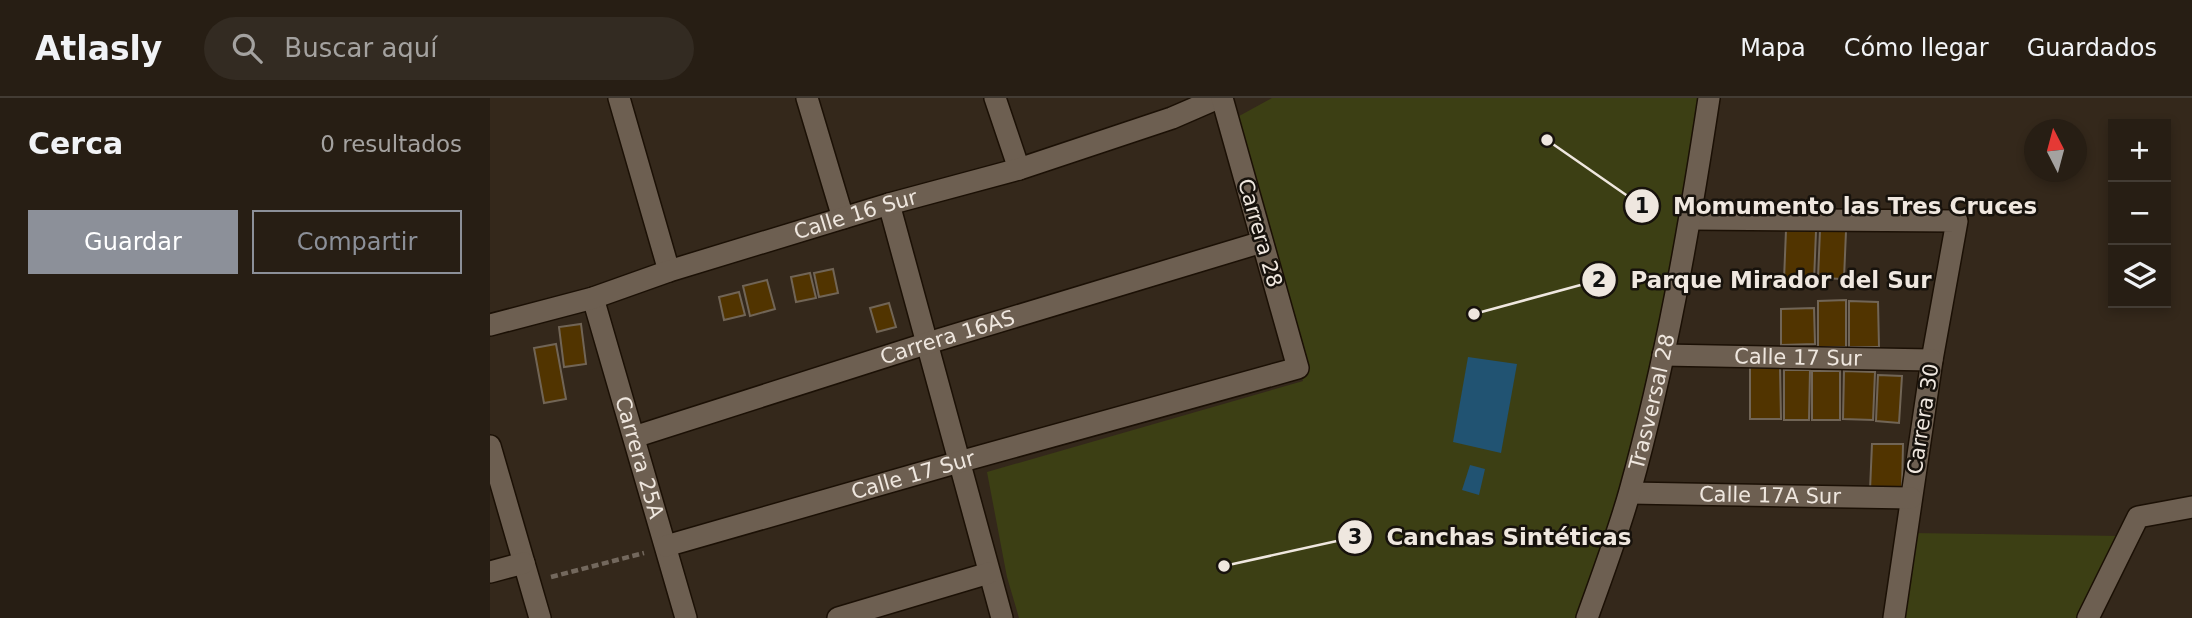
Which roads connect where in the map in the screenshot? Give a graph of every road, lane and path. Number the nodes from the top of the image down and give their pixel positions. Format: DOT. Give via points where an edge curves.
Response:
graph roads {
  1 [pos="620,98"];
  2 [pos="807,98"];
  3 [pos="995,98"];
  4 [pos="1220,98"];
  5 [pos="1709,98"];
  6 [pos="1169,108"];
  7 [pos="1018,169"];
  8 [pos="889,204"];
  9 [pos="844,218"];
  10 [pos="1691,219"];
  11 [pos="1262,242"];
  12 [pos="669,271"];
  13 [pos="593,298"];
  14 [pos="491,319"];
  15 [pos="929,343"];
  16 [pos="1663,355"];
  17 [pos="1932,360"];
  18 [pos="1298,368"];
  19 [pos="634,437"];
  20 [pos="491,456"];
  21 [pos="959,461"];
  22 [pos="1630,493"];
  23 [pos="1911,498"];
  24 [pos="2192,507"];
  25 [pos="666,547"];
  26 [pos="490,572"];
  27 [pos="527,572"];
  28 [pos="989,573"];
  29 [pos="540,618"];
  30 [pos="686,618"];
  31 [pos="838,618"];
  32 [pos="1002,618"];
  33 [pos="1587,618"];
  34 [pos="1894,618"];
  35 [pos="2088,618"];
  1 -- 12 [label="street"];
  2 -- 9 [label="street"];
  3 -- 7 [label="street"];
  4 -- 6 [label="street, Calle 16 Sur"];
  4 -- 11 [label="street, Carrera 28"];
  5 -- 10 [label="street, Trasversal 28"];
  6 -- 7 [label="street, Calle 16 Sur"];
  7 -- 8 [label="street, Calle 16 Sur"];
  8 -- 9 [label="street, Calle 16 Sur"];
  8 -- 15 [label="street"];
  9 -- 12 [label="street, Calle 16 Sur"];
  10 -- 16 [label="street, Trasversal 28"];
  10 -- 17 [label="street, Carrera 30" via="1957,221"];
  11 -- 15 [label="street, Carrera 16AS"];
  11 -- 18 [label="street, Carrera 28"];
  12 -- 13 [label="street, Calle 16 Sur"];
  13 -- 14 [label="street, Calle 16 Sur"];
  13 -- 19 [label="street, Carrera 25A"];
  15 -- 19 [label="street, Carrera 16AS"];
  15 -- 21 [label="street"];
  16 -- 17 [label="street, Calle 17 Sur"];
  16 -- 22 [label="street, Trasversal 28"];
  17 -- 23 [label="street, Carrera 30"];
  18 -- 21 [label="street, Calle 17 Sur"];
  19 -- 25 [label="street, Carrera 25A"];
  20 -- 27 [label="street"];
  21 -- 25 [label="street, Calle 17 Sur"];
  21 -- 28 [label="street"];
  22 -- 23 [label="street, Calle 17A Sur"];
  22 -- 33 [label="street, Trasversal 28"];
  23 -- 34 [label="street, Carrera 30"];
  24 -- 35 [label="street" via="2138,517"];
  25 -- 27 [label="path" via="600,565"];
  25 -- 30 [label="street, Carrera 25A"];
  26 -- 27 [label="street"];
  27 -- 29 [label="street"];
  28 -- 31 [label="street"];
  28 -- 32 [label="street"];
}
